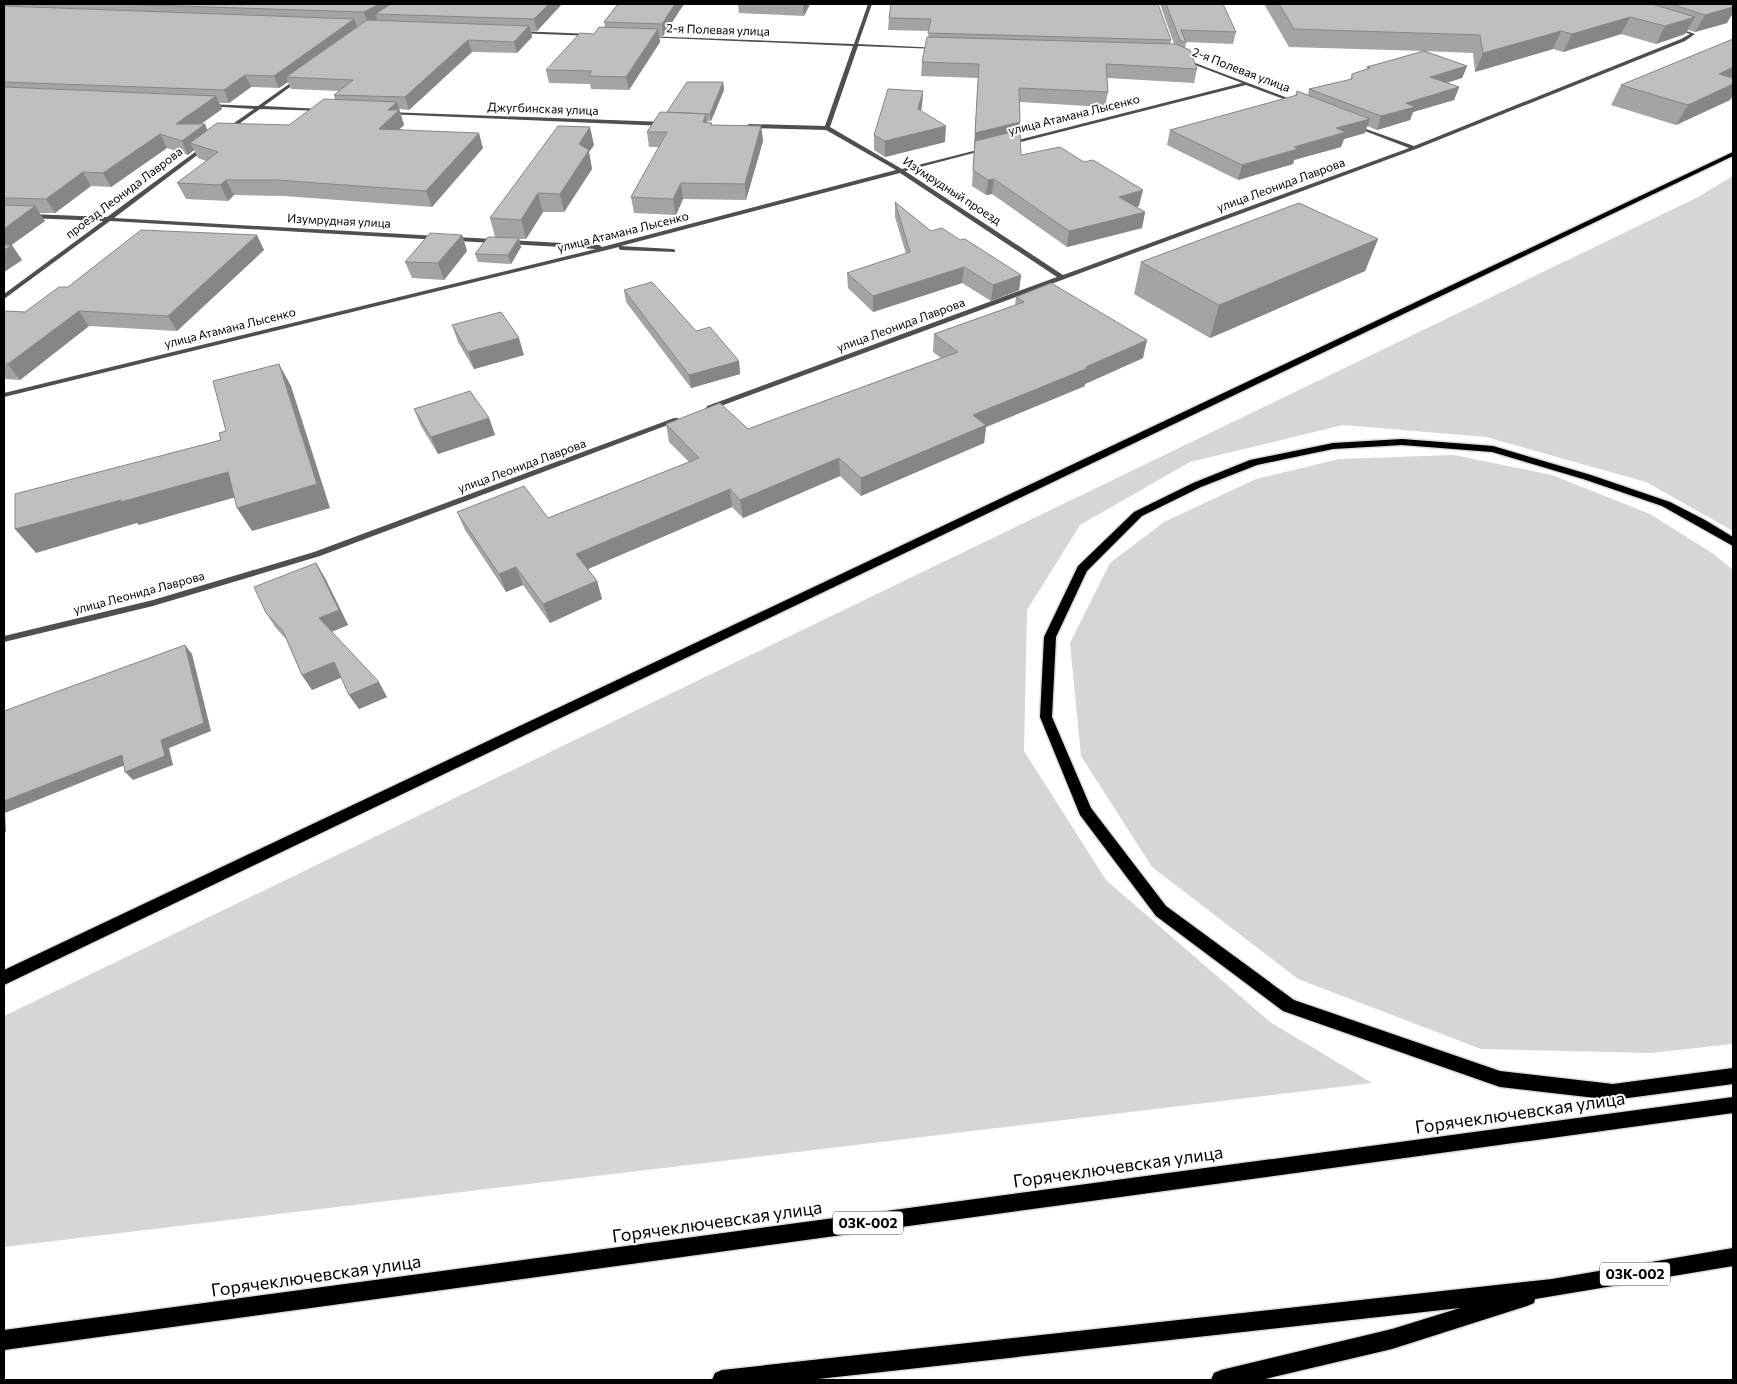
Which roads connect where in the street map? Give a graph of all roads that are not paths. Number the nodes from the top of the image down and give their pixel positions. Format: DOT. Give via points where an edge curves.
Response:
graph roads {
  1 [pos="870,4"];
  2 [pos="1666,25"];
  3 [pos="510,32"];
  4 [pos="599,35"];
  5 [pos="639,37"];
  6 [pos="857,46"];
  7 [pos="946,48"];
  8 [pos="1174,55"];
  9 [pos="306,73"];
  10 [pos="1247,83"];
  11 [pos="199,105"];
  12 [pos="1307,106"];
  13 [pos="258,108"];
  14 [pos="328,110"];
  15 [pos="378,112"];
  16 [pos="1351,123"];
  17 [pos="667,124"];
  18 [pos="744,126"];
  19 [pos="827,128"];
  20 [pos="219,137"];
  21 [pos="211,143"];
  22 [pos="1006,144"];
  23 [pos="996,146"];
  24 [pos="1414,148"];
  25 [pos="1733,154"];
  26 [pos="900,170"];
  27 [pos="4,215"];
  28 [pos="109,219"];
  29 [pos="611,247"];
  30 [pos="673,251"];
  31 [pos="1061,277"];
  32 [pos="4,297"];
  33 [pos="4,395"];
  34 [pos="698,412"];
  35 [pos="689,416"];
  36 [pos="1733,542"];
  37 [pos="4,639"];
  38 [pos="4,978"];
  39 [pos="1733,1076"];
  40 [pos="1733,1105"];
  41 [pos="1728,1259"];
  42 [pos="1552,1288"];
  43 [pos="4,1340"];
  44 [pos="722,1380"];
  45 [pos="1221,1380"];
  1 -- 6 [label="street"];
  2 -- 24 [label="street, улица Леонида Лаврова" via="1693,34"];
  3 -- 4 [label="street"];
  5 -- 6 [label="street, 2-я Полевая улица"];
  6 -- 7 [label="street, 2-я Полевая улица"];
  6 -- 19 [label="street"];
  8 -- 10 [label="street, 2-я Полевая улица"];
  9 -- 13 [label="street"];
  10 -- 12 [label="street, 2-я Полевая улица"];
  10 -- 22 [label="street, улица Атамана Лысенко"];
  11 -- 13 [label="street"];
  13 -- 14 [label="street"];
  13 -- 20 [label="street"];
  15 -- 17 [label="street, Джугбинская улица"];
  16 -- 24 [label="street"];
  18 -- 19 [label="street"];
  19 -- 26 [label="street, Изумрудный проезд"];
  21 -- 28 [label="street, проезд Леонида Лаврова"];
  23 -- 26 [label="street, улица Атамана Лысенко"];
  24 -- 31 [label="street, улица Леонида Лаврова"];
  25 -- 38 [label="main road"];
  26 -- 29 [label="street, улица Атамана Лысенко"];
  26 -- 31 [label="street, Изумрудный проезд"];
  27 -- 28 [label="street, Изумрудная улица"];
  28 -- 29 [label="street, Изумрудная улица"];
  28 -- 32 [label="street, проезд Леонида Лаврова"];
  29 -- 30 [label="street, Изумрудная улица"];
  29 -- 33 [label="street, улица Атамана Лысенко"];
  31 -- 34 [label="street, улица Леонида Лаврова"];
  35 -- 37 [label="street, улица Леонида Лаврова" via="317,554 153,602"];
  36 -- 39 [label="main road" via="1666,504 1587,476 1493,449 1402,442 1333,446 1254,462 1138,514 1082,569 1050,637 1046,717 1085,811 1161,911 1289,1006 1500,1080 1613,1092"];
  40 -- 43 [label="main road, Горячеключевская улица / 03К-002"];
  41 -- 42 [label="main road, 03К-002"];
  42 -- 44 [label="main road, 03К-002"];
  42 -- 45 [label="main road" via="1392,1339"];
}
